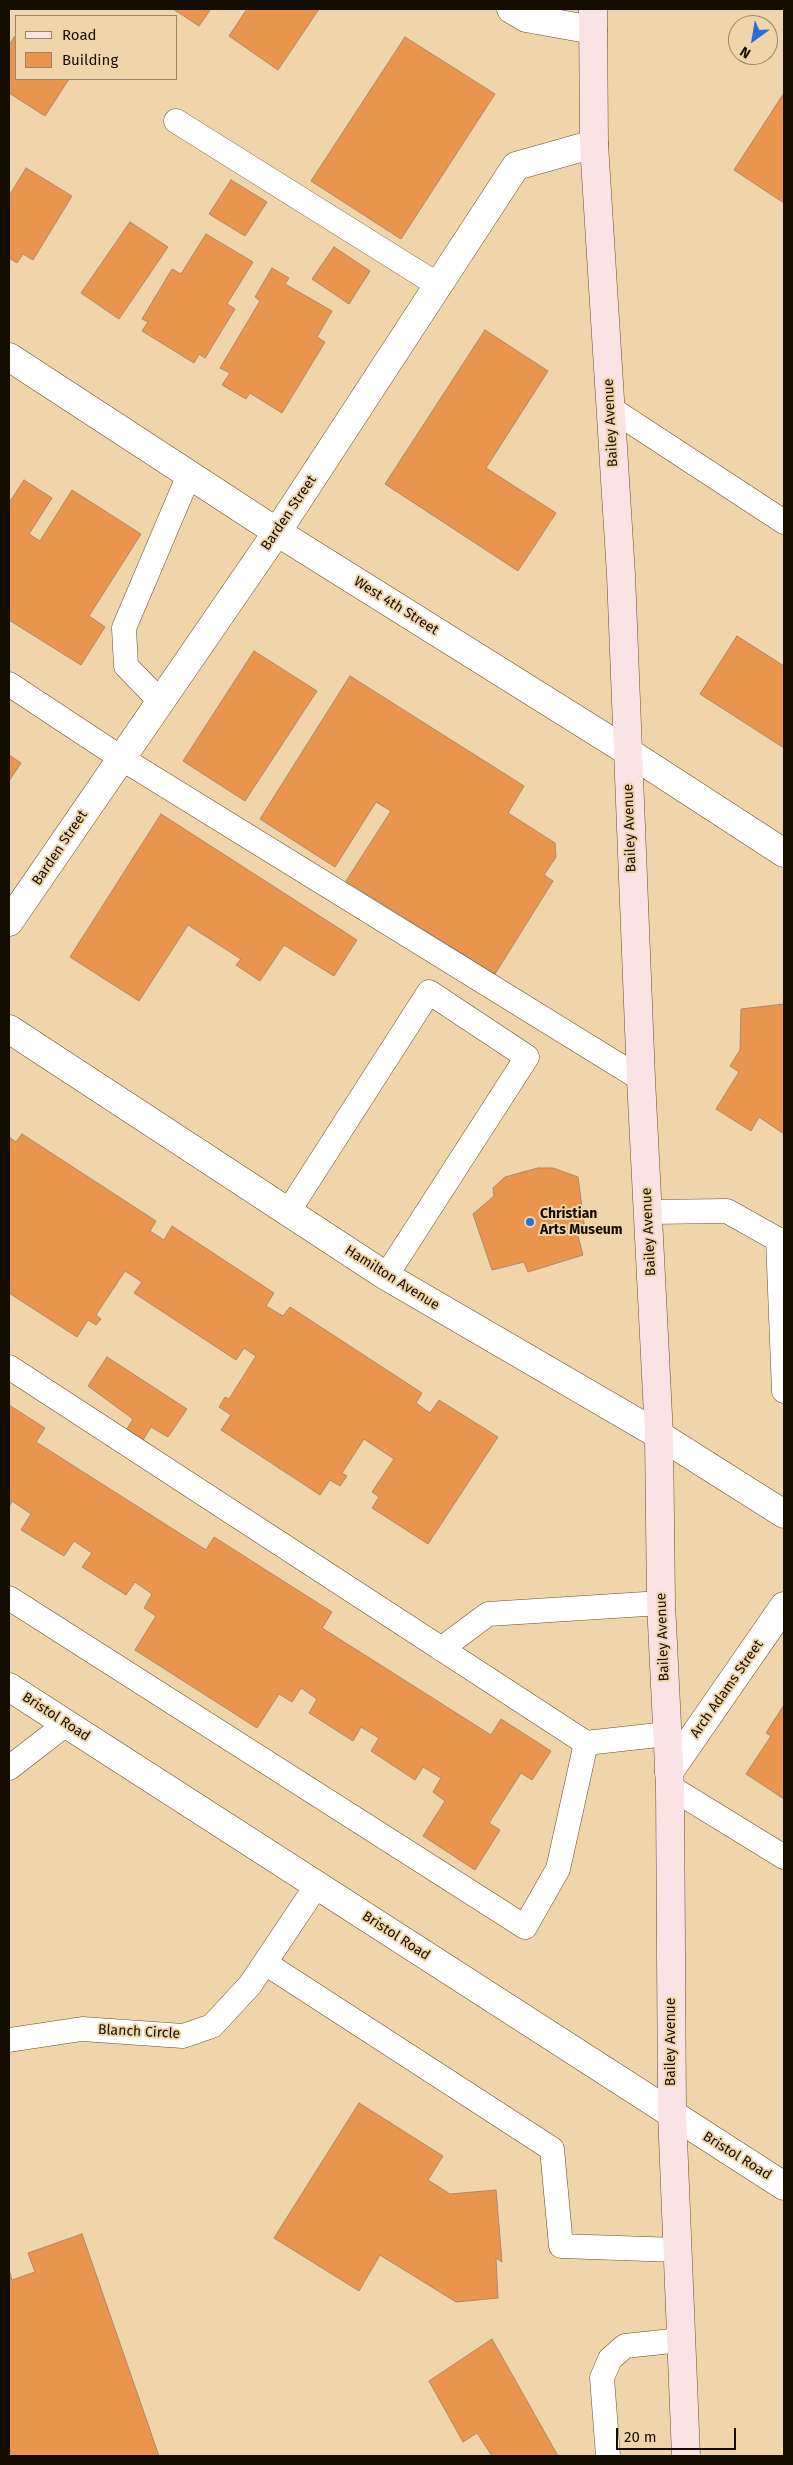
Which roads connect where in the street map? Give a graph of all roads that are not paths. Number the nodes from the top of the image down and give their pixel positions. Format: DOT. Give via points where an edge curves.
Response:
graph roads {
  1 [pos="511,9"];
  2 [pos="593,19"];
  3 [pos="176,121"];
  4 [pos="594,144"];
  5 [pos="438,285"];
  6 [pos="9,357"];
  7 [pos="610,408"];
  8 [pos="189,475"];
  9 [pos="784,522"];
  10 [pos="277,532"];
  11 [pos="9,684"];
  12 [pos="160,701"];
  13 [pos="627,751"];
  14 [pos="121,758"];
  15 [pos="784,853"];
  16 [pos="9,922"];
  17 [pos="9,1029"];
  18 [pos="641,1079"];
  19 [pos="288,1212"];
  20 [pos="648,1212"];
  21 [pos="781,1241"];
  22 [pos="386,1276"];
  23 [pos="9,1367"];
  24 [pos="784,1391"];
  25 [pos="659,1435"];
  26 [pos="784,1514"];
  27 [pos="9,1598"];
  28 [pos="661,1603"];
  29 [pos="784,1606"];
  30 [pos="441,1649"];
  31 [pos="9,1687"];
  32 [pos="66,1724"];
  33 [pos="667,1734"];
  34 [pos="586,1743"];
  35 [pos="9,1768"];
  36 [pos="669,1779"];
  37 [pos="784,1857"];
  38 [pos="316,1885"];
  39 [pos="264,1963"];
  40 [pos="9,2040"];
  41 [pos="672,2114"];
  42 [pos="784,2186"];
  43 [pos="677,2250"];
  44 [pos="681,2340"];
  45 [pos="608,2456"];
  46 [pos="686,2456"];
  1 -- 2 [label="street" via="526,18"];
  2 -- 4 [label="street, Bailey Avenue"];
  3 -- 5 [label="lane"];
  4 -- 5 [label="street, Barden Street" via="516,166"];
  4 -- 7 [label="street, Bailey Avenue"];
  5 -- 10 [label="street, Barden Street"];
  6 -- 8 [label="street, West 4th Street"];
  7 -- 9 [label="lane"];
  7 -- 13 [label="street, Bailey Avenue" via="621,576"];
  8 -- 10 [label="street, West 4th Street"];
  8 -- 12 [label="lane" via="124,628 126,666"];
  10 -- 12 [label="street, Barden Street"];
  10 -- 13 [label="street, West 4th Street"];
  11 -- 14 [label="lane"];
  12 -- 14 [label="street, Barden Street"];
  13 -- 15 [label="street, West 4th Street"];
  13 -- 18 [label="street, Bailey Avenue"];
  14 -- 16 [label="street, Barden Street"];
  14 -- 18 [label="lane"];
  17 -- 19 [label="street, Hamilton Avenue"];
  18 -- 20 [label="street, Bailey Avenue"];
  19 -- 22 [label="street, Hamilton Avenue"];
  19 -- 22 [label="lane" via="429,992 527,1056"];
  20 -- 21 [label="lane" via="727,1211"];
  20 -- 25 [label="street, Bailey Avenue"];
  21 -- 24 [label="lane"];
  22 -- 25 [label="street, Hamilton Avenue"];
  23 -- 30 [label="lane"];
  25 -- 26 [label="street, Hamilton Avenue"];
  25 -- 28 [label="street, Bailey Avenue"];
  27 -- 34 [label="lane" via="525,1927 558,1869"];
  28 -- 30 [label="lane" via="488,1614"];
  28 -- 33 [label="street, Bailey Avenue"];
  29 -- 36 [label="street, Arch Adams Street"];
  30 -- 34 [label="lane"];
  31 -- 32 [label="street, Bristol Road"];
  32 -- 35 [label="lane"];
  32 -- 38 [label="street, Bristol Road"];
  33 -- 34 [label="lane"];
  33 -- 36 [label="street, Bailey Avenue"];
  36 -- 37 [label="lane"];
  36 -- 41 [label="street, Bailey Avenue"];
  38 -- 39 [label="lane, Blanch Circle"];
  38 -- 41 [label="street, Bristol Road"];
  39 -- 40 [label="lane, Blanch Circle" via="250,1985 212,2026 183,2036 82,2029"];
  39 -- 43 [label="lane" via="552,2149 561,2246"];
  41 -- 42 [label="street, Bristol Road"];
  41 -- 43 [label="street, Bailey Avenue"];
  43 -- 44 [label="street, Bailey Avenue"];
  44 -- 45 [label="lane" via="625,2346 610,2359 602,2378"];
  44 -- 46 [label="street, Bailey Avenue"];
}
